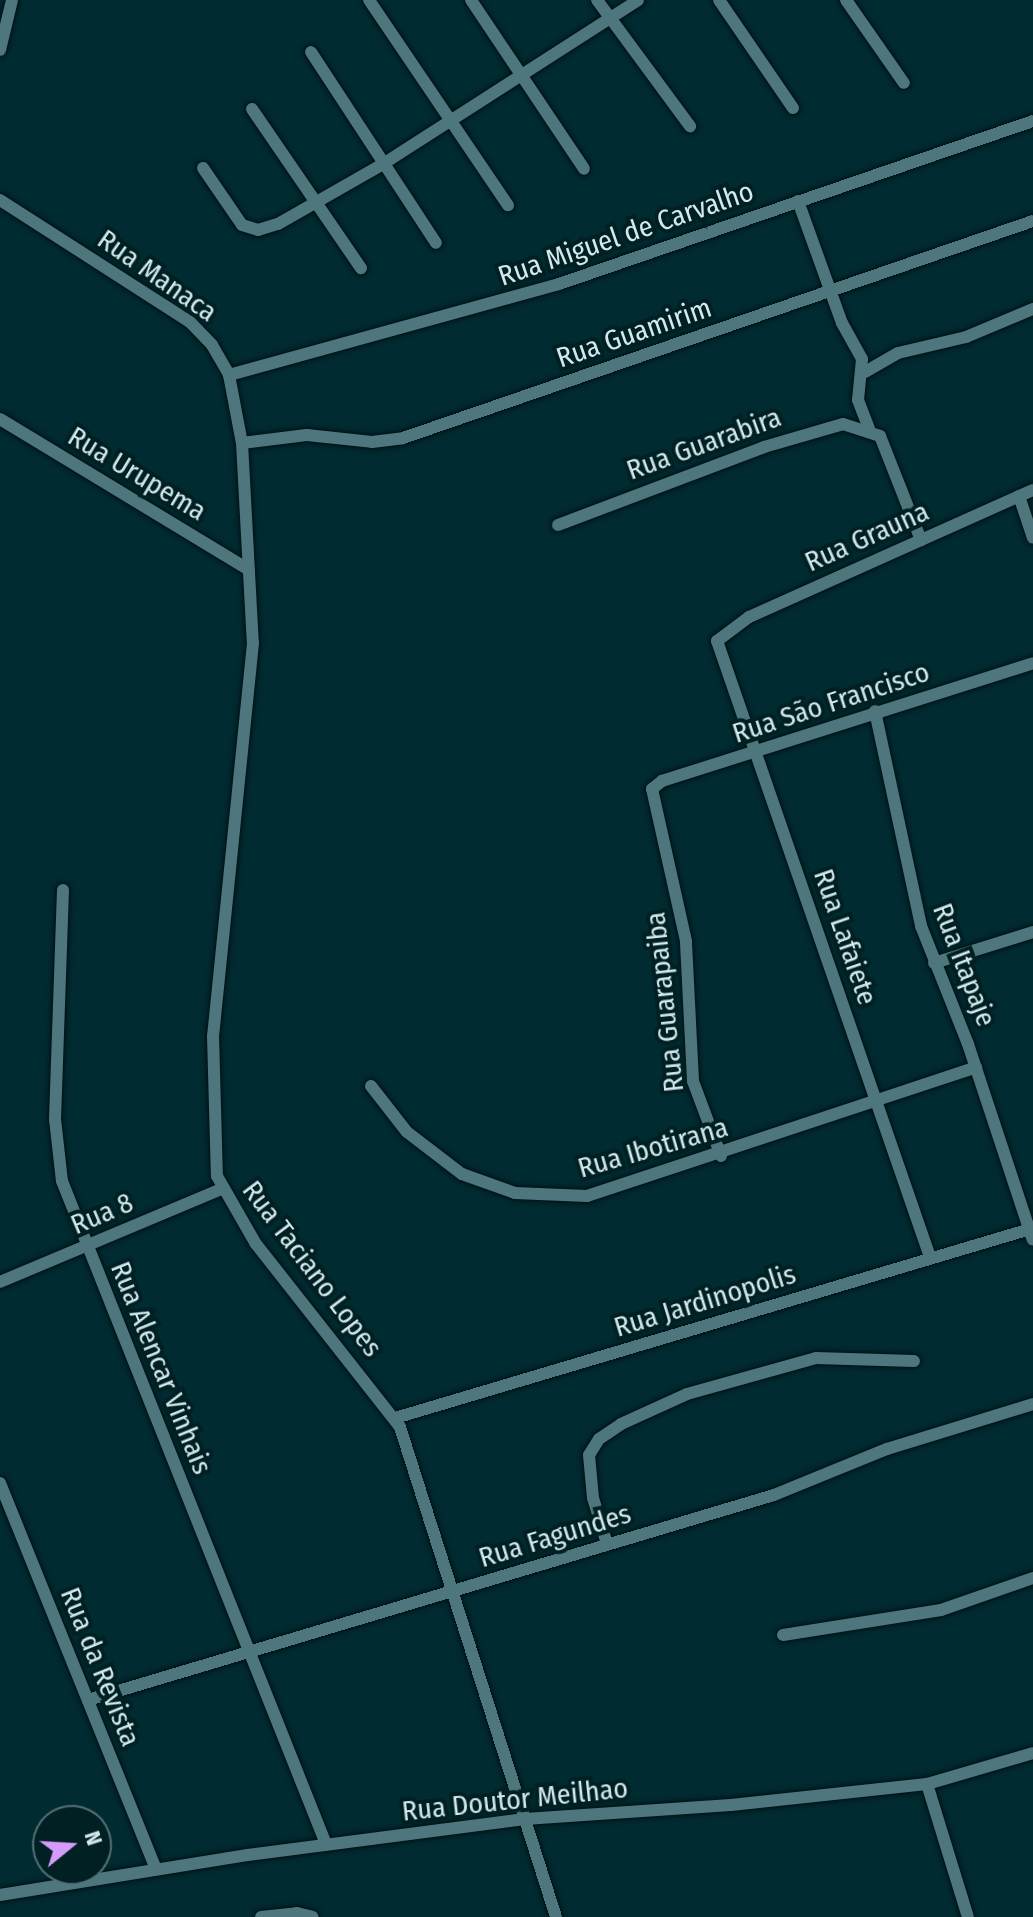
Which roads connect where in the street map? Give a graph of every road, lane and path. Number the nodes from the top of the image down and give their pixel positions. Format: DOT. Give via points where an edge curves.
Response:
graph roads {
  1 [pos="12,0"];
  2 [pos="369,0"];
  3 [pos="471,0"];
  4 [pos="597,0"];
  5 [pos="638,0"];
  6 [pos="719,0"];
  7 [pos="846,0"];
  8 [pos="610,19"];
  9 [pos="0,50"];
  10 [pos="311,52"];
  11 [pos="519,76"];
  12 [pos="904,83"];
  13 [pos="793,108"];
  14 [pos="252,109"];
  15 [pos="449,120"];
  16 [pos="1033,121"];
  17 [pos="690,126"];
  18 [pos="383,164"];
  19 [pos="203,168"];
  20 [pos="584,169"];
  21 [pos="0,200"];
  22 [pos="798,201"];
  23 [pos="317,203"];
  24 [pos="508,205"];
  25 [pos="1033,221"];
  26 [pos="436,243"];
  27 [pos="361,268"];
  28 [pos="834,291"];
  29 [pos="1033,309"];
  30 [pos="865,372"];
  31 [pos="229,375"];
  32 [pos="0,419"];
  33 [pos="869,429"];
  34 [pos="242,443"];
  35 [pos="1033,490"];
  36 [pos="1019,496"];
  37 [pos="558,525"];
  38 [pos="1033,538"];
  39 [pos="921,540"];
  40 [pos="249,570"];
  41 [pos="722,633"];
  42 [pos="1033,663"];
  43 [pos="875,711"];
  44 [pos="758,753"];
  45 [pos="650,795"];
  46 [pos="63,890"];
  47 [pos="1033,932"];
  48 [pos="934,963"];
  49 [pos="976,1067"];
  50 [pos="371,1086"];
  51 [pos="875,1098"];
  52 [pos="721,1156"];
  53 [pos="221,1189"];
  54 [pos="1031,1235"];
  55 [pos="85,1247"];
  56 [pos="930,1257"];
  57 [pos="0,1282"];
  58 [pos="914,1361"];
  59 [pos="1033,1404"];
  60 [pos="395,1418"];
  61 [pos="0,1483"];
  62 [pos="607,1544"];
  63 [pos="1033,1578"];
  64 [pos="453,1593"];
  65 [pos="783,1635"];
  66 [pos="252,1649"];
  67 [pos="88,1700"];
  68 [pos="1033,1753"];
  69 [pos="927,1784"];
  70 [pos="525,1819"];
  71 [pos="326,1844"];
  72 [pos="156,1869"];
  73 [pos="0,1895"];
  74 [pos="261,1917"];
  75 [pos="313,1917"];
  76 [pos="556,1917"];
  77 [pos="968,1917"];
  1 -- 9 [label="street"];
  2 -- 15 [label="street"];
  3 -- 11 [label="street"];
  4 -- 8 [label="street"];
  5 -- 8 [label="street"];
  6 -- 13 [label="street"];
  7 -- 12 [label="street"];
  8 -- 11 [label="street"];
  8 -- 17 [label="street"];
  10 -- 18 [label="street"];
  11 -- 15 [label="street"];
  11 -- 20 [label="street"];
  14 -- 23 [label="street"];
  15 -- 18 [label="street"];
  15 -- 24 [label="street"];
  16 -- 22 [label="street, Rua Miguel de Carvalho"];
  18 -- 23 [label="street"];
  18 -- 26 [label="street"];
  19 -- 23 [label="street" via="235,220 248,227 278,224"];
  21 -- 31 [label="street, Rua Manaca" via="190,322 212,345"];
  22 -- 28 [label="street"];
  22 -- 31 [label="street, Rua Miguel de Carvalho" via="502,302"];
  23 -- 27 [label="street"];
  25 -- 28 [label="street, Rua Guamirim"];
  28 -- 30 [label="street"];
  28 -- 34 [label="street, Rua Guamirim" via="403,438 372,442 307,435"];
  29 -- 30 [label="street" via="966,337 898,353"];
  30 -- 33 [label="street" via="858,400"];
  31 -- 34 [label="street, Rua Manaca"];
  32 -- 40 [label="street, Rua Urupema"];
  33 -- 37 [label="street, Rua Guarabira" via="843,424 822,429"];
  33 -- 39 [label="street" via="880,436"];
  34 -- 40 [label="street, Rua Manaca"];
  35 -- 36 [label="street, Rua Grauna"];
  36 -- 38 [label="street"];
  36 -- 39 [label="street, Rua Grauna"];
  39 -- 41 [label="street, Rua Grauna"];
  40 -- 53 [label="street, Rua Taciano Lopes" via="253,668 213,1036 212,1134"];
  41 -- 44 [label="street, Rua Lafaiete" via="720,649"];
  42 -- 43 [label="street, Rua São Francisco"];
  43 -- 44 [label="street, Rua São Francisco"];
  43 -- 48 [label="street, Rua Itapaje" via="914,903"];
  44 -- 45 [label="street, Rua São Francisco" via="662,781"];
  44 -- 51 [label="street, Rua Lafaiete"];
  45 -- 52 [label="street, Rua Guarapaiba" via="686,941 693,1081"];
  46 -- 55 [label="street, Rua Alencar Vinhais" via="55,1134 62,1181"];
  47 -- 48 [label="street"];
  48 -- 49 [label="street, Rua Itapaje"];
  49 -- 51 [label="street, Rua Ibotirana"];
  49 -- 54 [label="street, Rua Itapaje"];
  50 -- 52 [label="street, Rua Ibotirana" via="407,1132 436,1156 462,1174 515,1193 587,1196"];
  51 -- 52 [label="street, Rua Ibotirana"];
  51 -- 56 [label="street, Rua Lafaiete"];
  53 -- 55 [label="street, Rua 8"];
  53 -- 60 [label="street, Rua Taciano Lopes" via="256,1244"];
  54 -- 56 [label="street, Rua Jardinopolis"];
  55 -- 57 [label="street, Rua 8"];
  55 -- 66 [label="street, Rua Alencar Vinhais"];
  56 -- 60 [label="street, Rua Jardinopolis"];
  58 -- 62 [label="street" via="816,1358 687,1394 621,1424 599,1439 589,1455 593,1498"];
  59 -- 62 [label="street, Rua Fagundes" via="887,1449 774,1495"];
  60 -- 64 [label="street, Rua Taciano Lopes"];
  61 -- 67 [label="street, Rua da Revista"];
  62 -- 64 [label="street, Rua Fagundes"];
  63 -- 65 [label="street" via="917,1615"];
  64 -- 66 [label="street, Rua Fagundes"];
  64 -- 70 [label="street, Rua Taciano Lopes"];
  66 -- 67 [label="street, Rua Fagundes"];
  66 -- 71 [label="street, Rua Alencar Vinhais"];
  67 -- 72 [label="street, Rua da Revista"];
  68 -- 69 [label="street, Rua Doutor Meilhao"];
  69 -- 70 [label="street, Rua Doutor Meilhao"];
  69 -- 77 [label="street"];
  70 -- 71 [label="street, Rua Doutor Meilhao"];
  70 -- 76 [label="street, Rua Taciano Lopes"];
  71 -- 72 [label="street, Rua Doutor Meilhao"];
  72 -- 73 [label="street, Rua Doutor Meilhao"];
  74 -- 75 [label="street"];
}
